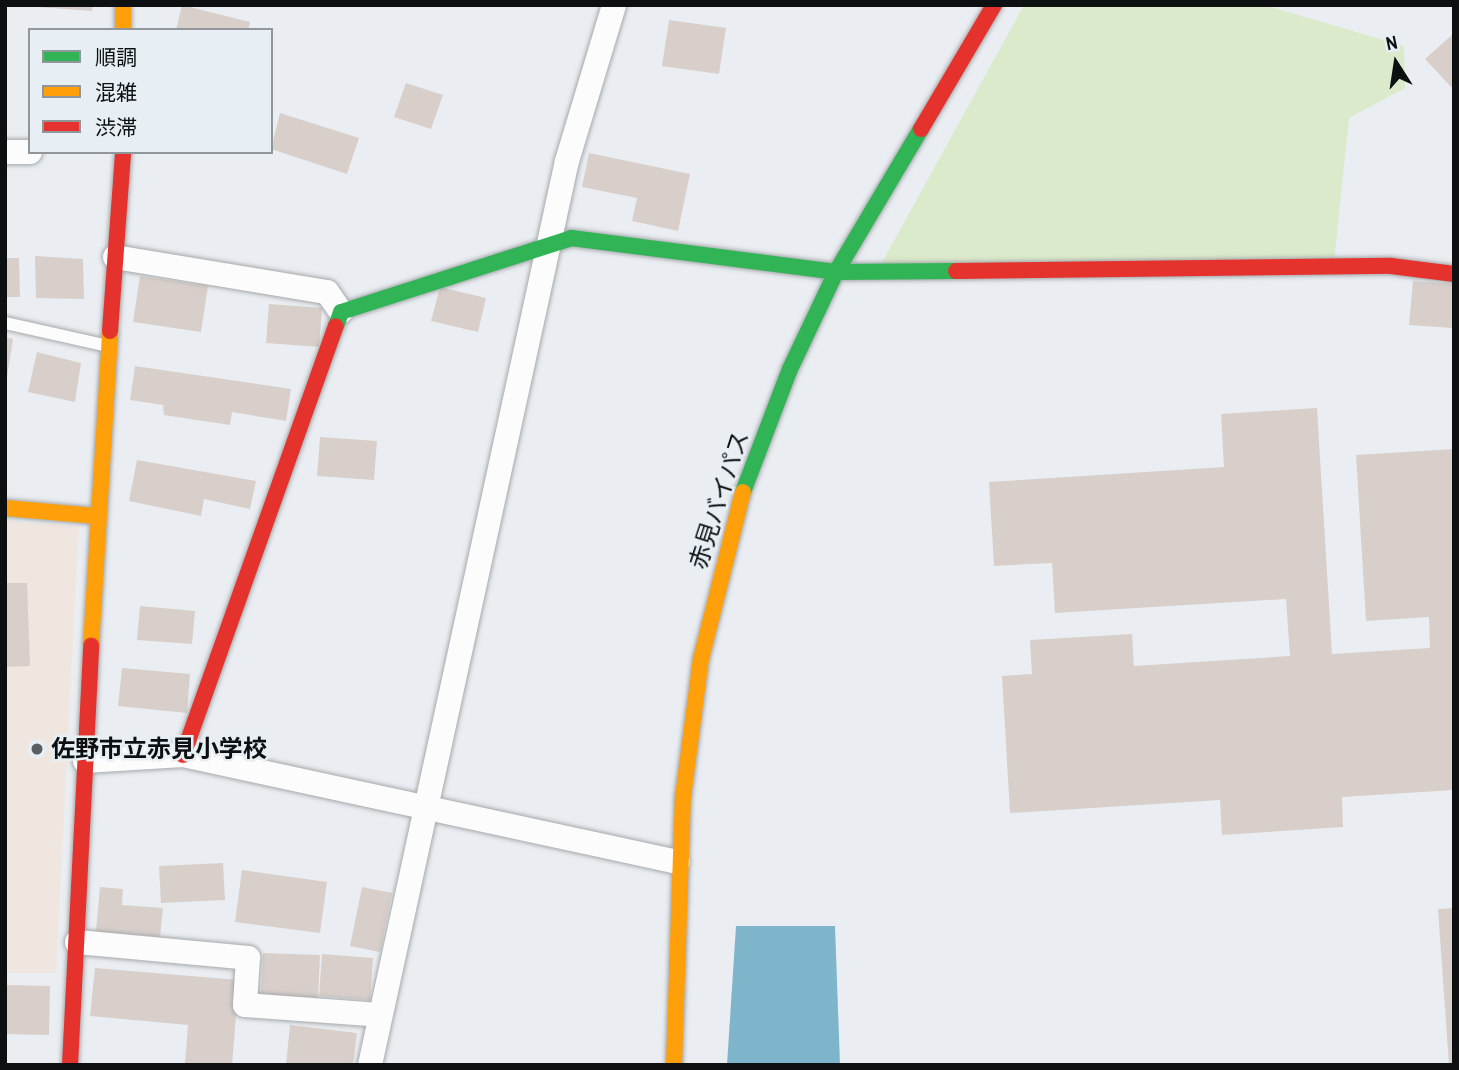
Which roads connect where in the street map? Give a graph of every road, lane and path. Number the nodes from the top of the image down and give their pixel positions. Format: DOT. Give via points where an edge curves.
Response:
graph roads {
  1 [pos="123,5"];
  2 [pos="614,5"];
  3 [pos="994,5"];
  4 [pos="123,28"];
  5 [pos="5,152"];
  6 [pos="28,152"];
  7 [pos="123,154"];
  8 [pos="548,246"];
  9 [pos="115,257"];
  10 [pos="836,272"];
  11 [pos="1454,274"];
  12 [pos="341,312"];
  13 [pos="5,323"];
  14 [pos="109,346"];
  15 [pos="5,508"];
  16 [pos="97,516"];
  17 [pos="183,755"];
  18 [pos="85,761"];
  19 [pos="422,808"];
  20 [pos="678,862"];
  21 [pos="77,942"];
  22 [pos="380,1014"];
  23 [pos="70,1065"];
  24 [pos="370,1065"];
  25 [pos="674,1065"];
  1 -- 4 [label="street"];
  2 -- 8 [label="street" via="567,161"];
  3 -- 10 [label="street, 赤見バイパス"];
  5 -- 6 [label="street"];
  7 -- 9 [label="street"];
  8 -- 10 [label="street" via="571,237"];
  8 -- 12 [label="street"];
  8 -- 19 [label="street"];
  9 -- 12 [label="street" via="327,292"];
  9 -- 14 [label="street"];
  10 -- 11 [label="street" via="1391,266"];
  10 -- 20 [label="street, 赤見バイパス" via="757,450 720,571 691,723"];
  12 -- 17 [label="street"];
  13 -- 14 [label="lane"];
  14 -- 16 [label="street"];
  15 -- 16 [label="street"];
  16 -- 18 [label="street"];
  17 -- 18 [label="street"];
  17 -- 19 [label="street"];
  18 -- 21 [label="street"];
  19 -- 20 [label="street"];
  19 -- 22 [label="street"];
  20 -- 25 [label="street, 赤見バイパス"];
  21 -- 22 [label="street" via="248,958 245,1005"];
  21 -- 23 [label="street"];
  22 -- 24 [label="street"];
}
